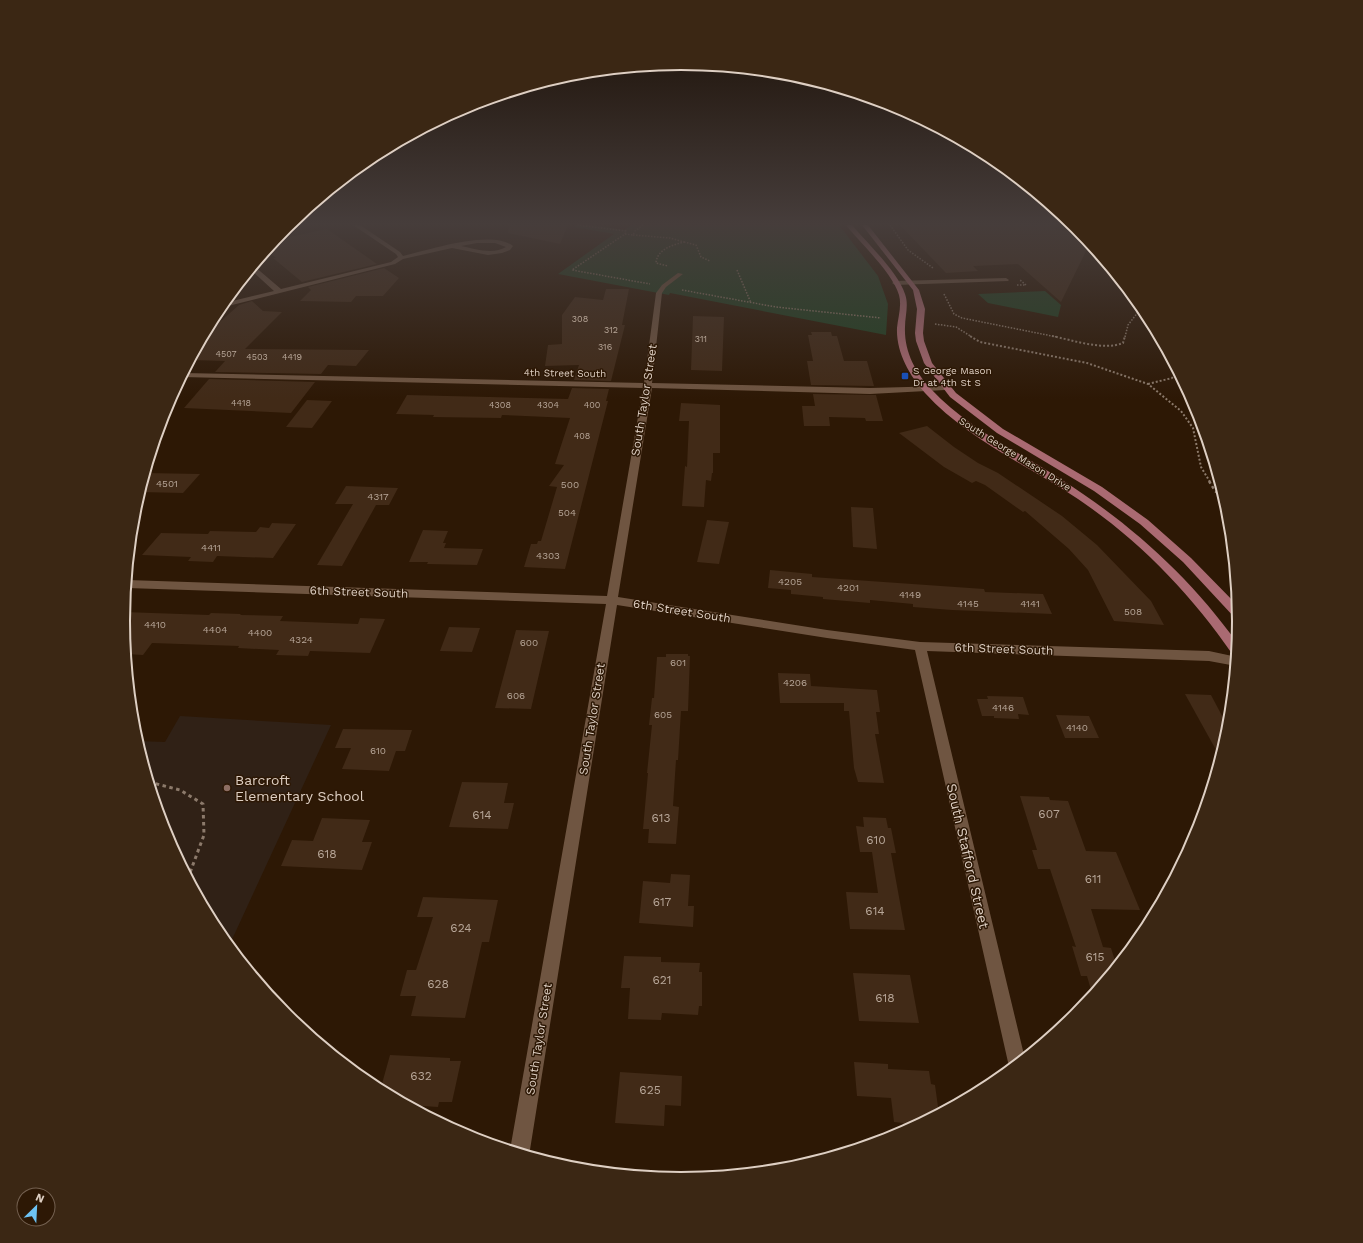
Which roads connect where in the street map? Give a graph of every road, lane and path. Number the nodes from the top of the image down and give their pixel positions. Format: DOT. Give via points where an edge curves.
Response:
graph roads {
  1 [pos="270,283"];
  2 [pos="315,283"];
  3 [pos="647,283"];
  4 [pos="662,283"];
  5 [pos="743,283"];
  6 [pos="895,283"];
  7 [pos="910,283"];
  8 [pos="1024,283"];
  9 [pos="658,285"];
  10 [pos="1010,286"];
  11 [pos="680,289"];
  12 [pos="946,291"];
  13 [pos="280,292"];
  14 [pos="751,303"];
  15 [pos="231,304"];
  16 [pos="1138,312"];
  17 [pos="881,318"];
  18 [pos="935,324"];
  19 [pos="189,375"];
  20 [pos="1174,375"];
  21 [pos="1148,384"];
  22 [pos="647,386"];
  23 [pos="926,388"];
  24 [pos="945,388"];
  25 [pos="1217,493"];
  26 [pos="131,584"];
  27 [pos="612,600"];
  28 [pos="1233,608"];
  29 [pos="1232,645"];
  30 [pos="920,646"];
  31 [pos="1232,660"];
  32 [pos="155,783"];
  33 [pos="190,871"];
  34 [pos="1016,1060"];
  35 [pos="521,1149"];
  1 -- 13 [label="street"];
  2 -- 13 [label="street"];
  3 -- 9 [label="path"];
  4 -- 9 [label="street"];
  5 -- 14 [label="path"];
  6 -- 23 [label="main road, South George Mason Drive" via="902,293 904,310 901,344 913,371"];
  7 -- 24 [label="main road, South George Mason Drive" via="916,290 921,309 920,341 928,363"];
  8 -- 10 [label="path" via="1026,285"];
  9 -- 22 [label="street, South Taylor Street"];
  11 -- 14 [label="path"];
  12 -- 16 [label="path" via="943,291 954,314 962,318 1103,346 1123,343 1128,325"];
  13 -- 15 [label="street"];
  14 -- 17 [label="path"];
  18 -- 21 [label="path" via="956,327 980,342 1087,363"];
  19 -- 22 [label="street, 4th Street South"];
  20 -- 21 [label="path" via="1172,378"];
  21 -- 25 [label="path" via="1180,411 1193,428 1201,467"];
  22 -- 23 [label="street, 4th Street South" via="870,391"];
  22 -- 27 [label="street, South Taylor Street"];
  23 -- 24 [label="street, 4th Street South"];
  23 -- 29 [label="main road, South George Mason Drive" via="978,433 1056,480 1120,524 1184,585"];
  24 -- 28 [label="main road, South George Mason Drive" via="1000,431 1098,489 1144,522 1187,560"];
  26 -- 27 [label="street, 6th Street South"];
  27 -- 30 [label="street, 6th Street South"];
  27 -- 35 [label="street, South Taylor Street"];
  30 -- 31 [label="street, 6th Street South" via="1209,656"];
  30 -- 34 [label="street, South Stafford Street"];
  32 -- 33 [label="path" via="180,790 203,804 204,835"];
}
